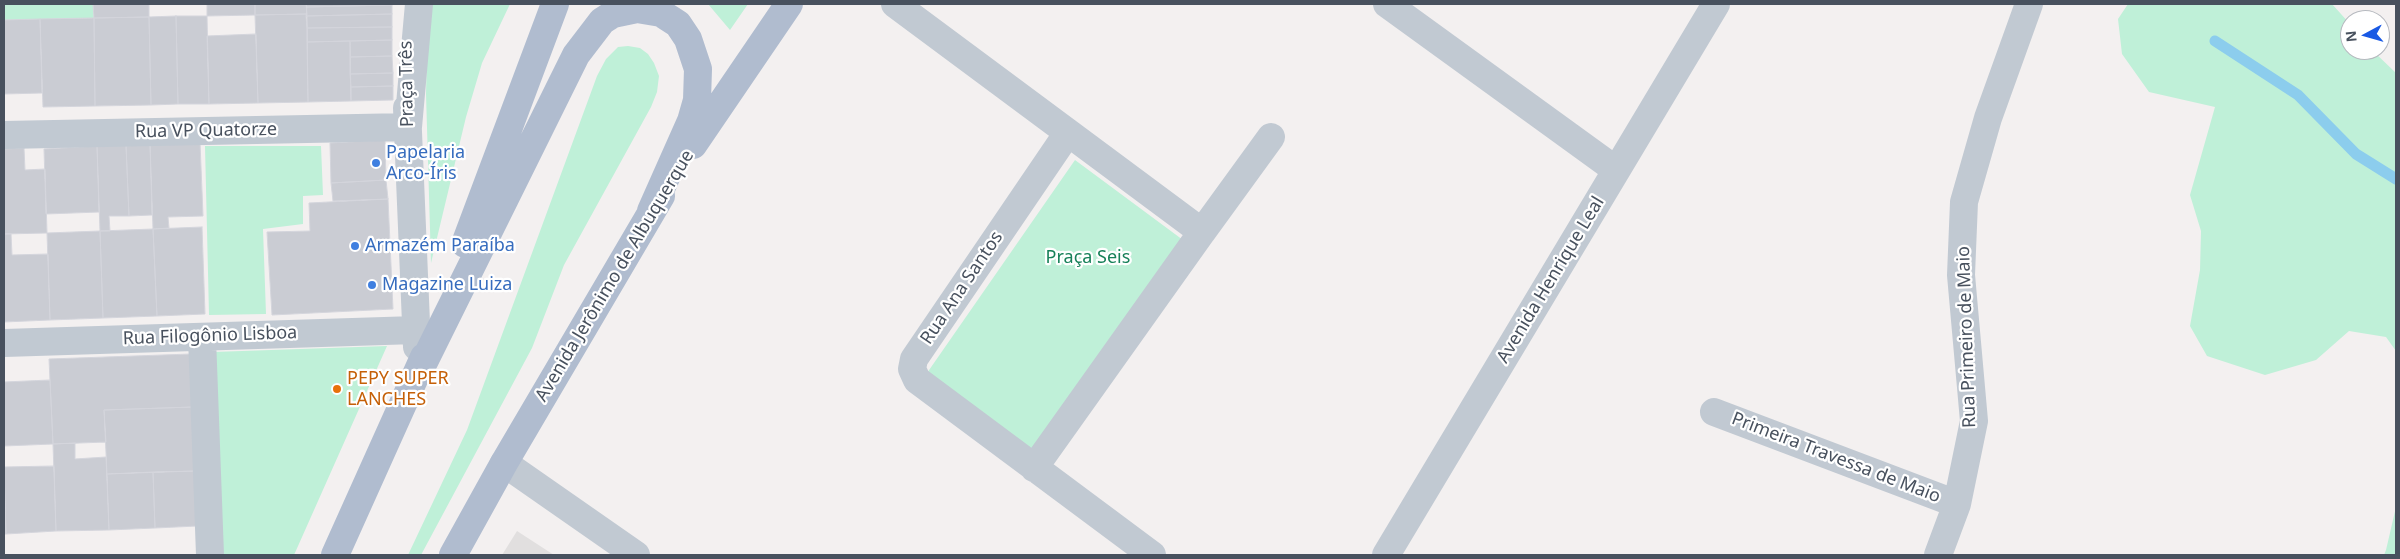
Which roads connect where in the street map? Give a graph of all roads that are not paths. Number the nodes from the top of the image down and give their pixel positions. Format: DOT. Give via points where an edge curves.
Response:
graph roads {
  1 [pos="405,4"];
  2 [pos="419,4"];
  3 [pos="555,4"];
  4 [pos="789,4"];
  5 [pos="895,4"];
  6 [pos="1387,4"];
  7 [pos="1716,4"];
  8 [pos="2029,4"];
  9 [pos="408,127"];
  10 [pos="1067,134"];
  11 [pos="4,135"];
  12 [pos="1271,137"];
  13 [pos="1616,170"];
  14 [pos="652,211"];
  15 [pos="1202,232"];
  16 [pos="416,330"];
  17 [pos="202,336"];
  18 [pos="4,343"];
  19 [pos="418,374"];
  20 [pos="1714,412"];
  21 [pos="504,463"];
  22 [pos="1034,468"];
  23 [pos="1957,504"];
  24 [pos="1391,554"];
  25 [pos="210,555"];
  26 [pos="335,555"];
  27 [pos="453,555"];
  28 [pos="636,555"];
  29 [pos="1152,555"];
  30 [pos="1938,555"];
  1 -- 9 [label="street, Praça Três"];
  2 -- 9 [label="street"];
  3 -- 19 [label="main road"];
  4 -- 14 [label="main road, Avenida Jerônimo de Albuquerque" via="726,94"];
  5 -- 10 [label="street"];
  6 -- 13 [label="street"];
  7 -- 13 [label="street, Avenida Henrique Leal"];
  8 -- 23 [label="street, Rua Primeiro de Maio" via="1988,118 1964,202 1960,275 1974,421"];
  9 -- 11 [label="street, Rua VP Quatorze"];
  9 -- 16 [label="street, Praça Três"];
  10 -- 15 [label="street"];
  10 -- 22 [label="street, Rua Ana Santos" via="914,359 912,369 917,380"];
  12 -- 15 [label="street"];
  13 -- 24 [label="street, Avenida Henrique Leal"];
  14 -- 19 [label="main road" via="691,122 697,100 698,69 688,39 678,24 661,13 637,9 613,14 602,21 576,55"];
  14 -- 21 [label="main road, Avenida Jerônimo de Albuquerque"];
  15 -- 22 [label="street"];
  16 -- 17 [label="street, Rua Filogônio Lisboa"];
  16 -- 19 [label="street, Praça Três"];
  17 -- 18 [label="street, Rua Filogônio Lisboa"];
  17 -- 25 [label="street"];
  19 -- 26 [label="main road"];
  20 -- 23 [label="street, Primeira Travessa de Maio"];
  21 -- 27 [label="main road, Avenida Jerônimo de Albuquerque"];
  21 -- 28 [label="street"];
  22 -- 29 [label="street, Rua Ana Santos"];
  23 -- 30 [label="street, Rua Primeiro de Maio"];
}
